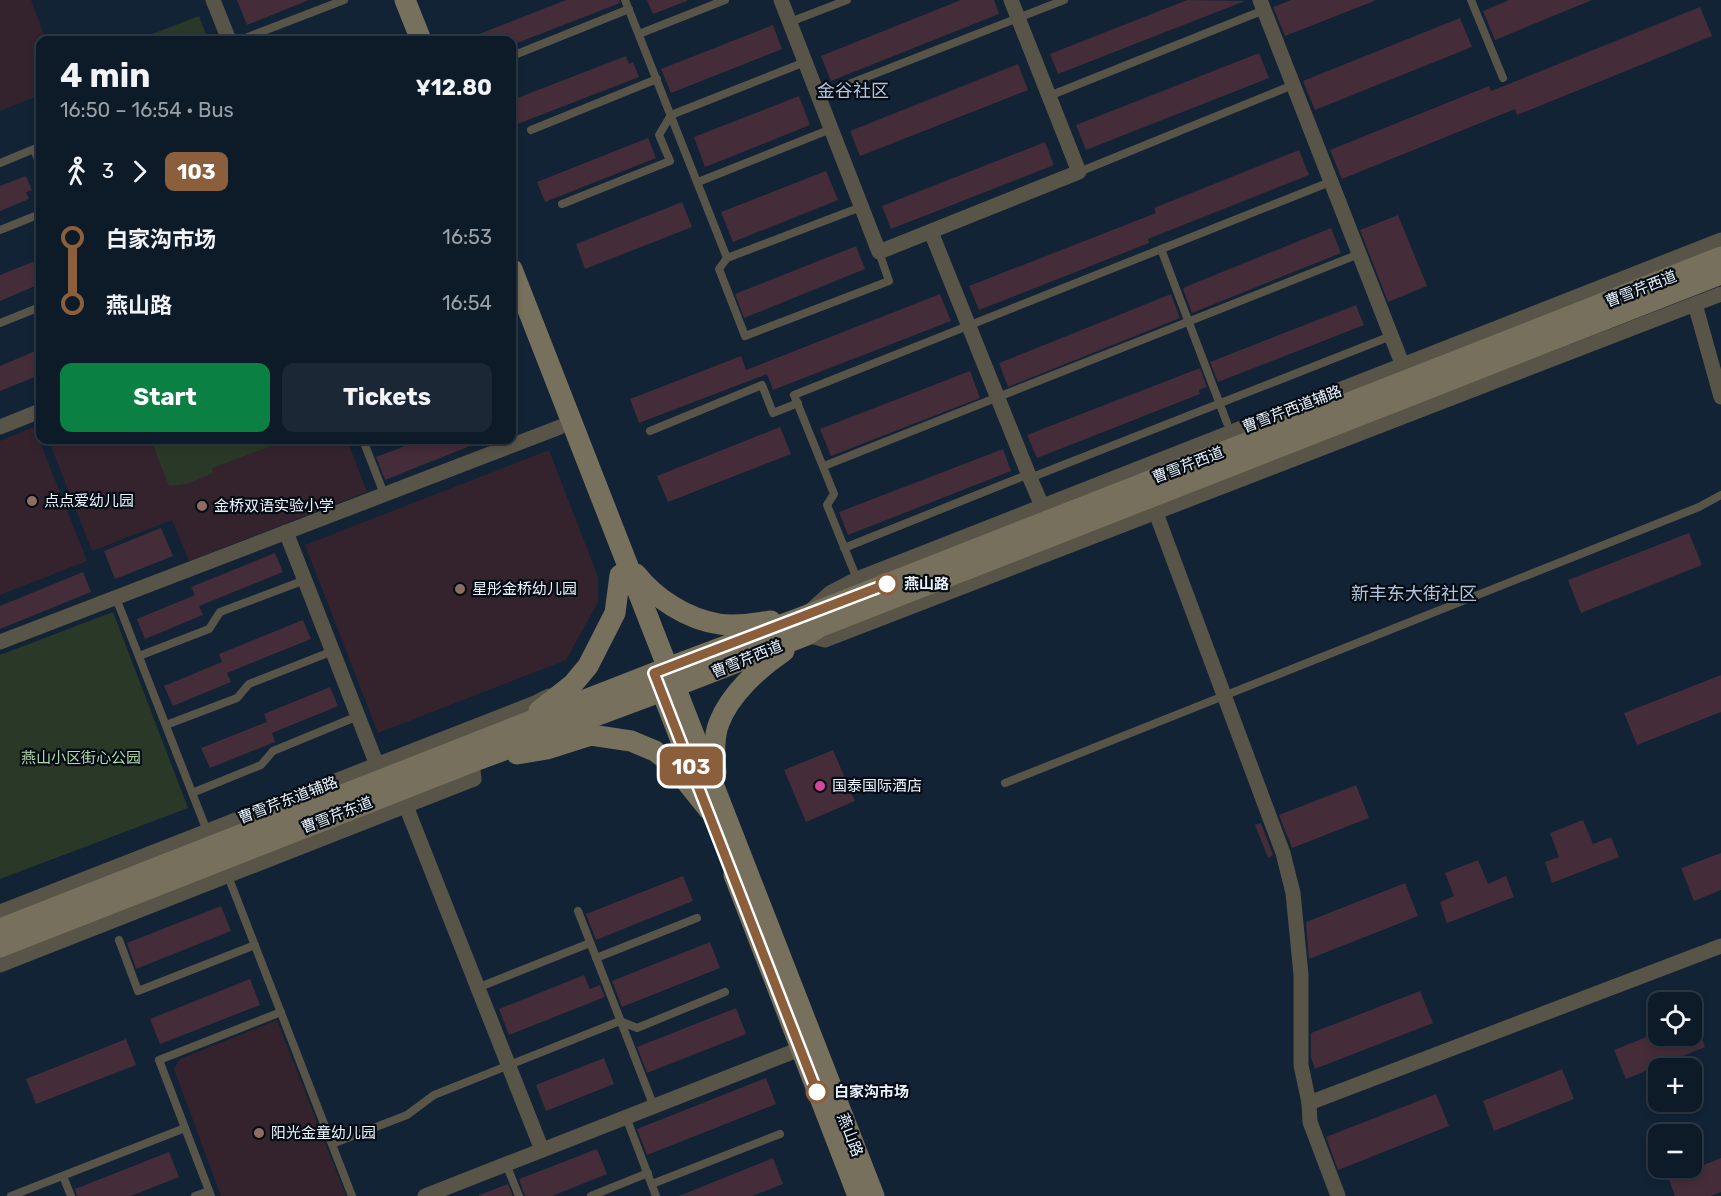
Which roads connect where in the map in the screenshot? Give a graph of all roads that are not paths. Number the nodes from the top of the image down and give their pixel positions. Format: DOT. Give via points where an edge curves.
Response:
graph roads {
  1 [pos="213,0"];
  2 [pos="344,0"];
  3 [pos="392,0"];
  4 [pos="405,0"];
  5 [pos="625,0"];
  6 [pos="725,0"];
  7 [pos="781,0"];
  8 [pos="847,0"];
  9 [pos="1011,0"];
  10 [pos="1064,0"];
  11 [pos="1472,0"];
  12 [pos="1262,5"];
  13 [pos="629,9"];
  14 [pos="1018,18"];
  15 [pos="790,22"];
  16 [pos="639,34"];
  17 [pos="227,36"];
  18 [pos="250,36"];
  19 [pos="406,36"];
  20 [pos="419,36"];
  21 [pos="516,54"];
  22 [pos="805,62"];
  23 [pos="1503,78"];
  24 [pos="657,80"];
  25 [pos="1293,85"];
  26 [pos="818,96"];
  27 [pos="1049,96"];
  28 [pos="671,115"];
  29 [pos="831,129"];
  30 [pos="531,130"];
  31 [pos="36,154"];
  32 [pos="0,163"];
  33 [pos="1078,172"];
  34 [pos="698,182"];
  35 [pos="1330,182"];
  36 [pos="562,204"];
  37 [pos="861,207"];
  38 [pos="36,216"];
  39 [pos="0,230"];
  40 [pos="931,232"];
  41 [pos="1721,240"];
  42 [pos="1161,249"];
  43 [pos="879,252"];
  44 [pos="1359,254"];
  45 [pos="1721,257"];
  46 [pos="727,258"];
  47 [pos="1721,274"];
  48 [pos="516,280"];
  49 [pos="1721,294"];
  50 [pos="1695,304"];
  51 [pos="36,310"];
  52 [pos="516,318"];
  53 [pos="1188,321"];
  54 [pos="0,323"];
  55 [pos="969,326"];
  56 [pos="1391,336"];
  57 [pos="1403,366"];
  58 [pos="998,397"];
  59 [pos="1721,397"];
  60 [pos="798,403"];
  61 [pos="1220,403"];
  62 [pos="36,413"];
  63 [pos="1227,423"];
  64 [pos="0,427"];
  65 [pos="560,427"];
  66 [pos="650,431"];
  67 [pos="365,444"];
  68 [pos="515,444"];
  69 [pos="516,444"];
  70 [pos="824,466"];
  71 [pos="1029,476"];
  72 [pos="384,494"];
  73 [pos="1721,495"];
  74 [pos="1149,507"];
  75 [pos="1047,512"];
  76 [pos="286,532"];
  77 [pos="844,548"];
  78 [pos="625,571"];
  79 [pos="856,579"];
  80 [pos="304,580"];
  81 [pos="116,597"];
  82 [pos="806,626"];
  83 [pos="0,642"];
  84 [pos="333,651"];
  85 [pos="139,656"];
  86 [pos="665,680"];
  87 [pos="573,684"];
  88 [pos="1225,696"];
  89 [pos="358,716"];
  90 [pos="166,725"];
  91 [pos="522,725"];
  92 [pos="377,765"];
  93 [pos="473,770"];
  94 [pos="1005,783"];
  95 [pos="192,793"];
  96 [pos="713,802"];
  97 [pos="406,806"];
  98 [pos="207,831"];
  99 [pos="228,876"];
  100 [pos="578,911"];
  101 [pos="0,912"];
  102 [pos="697,918"];
  103 [pos="0,929"];
  104 [pos="119,940"];
  105 [pos="590,943"];
  106 [pos="255,945"];
  107 [pos="1721,946"];
  108 [pos="0,947"];
  109 [pos="596,958"];
  110 [pos="0,965"];
  111 [pos="477,988"];
  112 [pos="725,992"];
  113 [pos="281,1012"];
  114 [pos="620,1021"];
  115 [pos="800,1049"];
  116 [pos="508,1065"];
  117 [pos="1309,1103"];
  118 [pos="654,1107"];
  119 [pos="626,1117"];
  120 [pos="185,1128"];
  121 [pos="780,1134"];
  122 [pos="332,1144"];
  123 [pos="542,1150"];
  124 [pos="506,1164"];
  125 [pos="648,1173"];
  126 [pos="63,1176"];
  127 [pos="652,1184"];
  128 [pos="210,1193"];
  129 [pos="431,1195"];
  130 [pos="11,1196"];
  131 [pos="71,1196"];
  132 [pos="195,1196"];
  133 [pos="352,1196"];
  134 [pos="519,1196"];
  135 [pos="591,1196"];
  136 [pos="656,1196"];
  137 [pos="858,1196"];
  138 [pos="874,1196"];
  139 [pos="1338,1196"];
  1 -- 17 [label="street"];
  2 -- 18 [label="lane"];
  3 -- 19 [label="main road"];
  4 -- 20 [label="main road"];
  5 -- 13 [label="lane"];
  6 -- 16 [label="lane"];
  7 -- 15 [label="street"];
  8 -- 15 [label="lane"];
  9 -- 14 [label="street"];
  10 -- 14 [label="lane"];
  11 -- 23 [label="lane"];
  12 -- 25 [label="street"];
  12 -- 27 [label="lane"];
  13 -- 16 [label="lane"];
  13 -- 21 [label="lane"];
  14 -- 26 [label="lane"];
  14 -- 27 [label="street"];
  15 -- 22 [label="street"];
  16 -- 24 [label="lane"];
  22 -- 26 [label="street"];
  22 -- 28 [label="lane"];
  24 -- 28 [label="lane"];
  24 -- 30 [label="lane"];
  25 -- 33 [label="lane"];
  25 -- 35 [label="street"];
  26 -- 29 [label="street"];
  27 -- 33 [label="street"];
  28 -- 34 [label="lane"];
  28 -- 36 [label="lane" via="659,135 670,161"];
  29 -- 34 [label="lane"];
  29 -- 37 [label="street"];
  31 -- 32 [label="lane" via="34,149"];
  33 -- 40 [label="street"];
  34 -- 46 [label="lane"];
  35 -- 42 [label="lane"];
  35 -- 44 [label="street"];
  37 -- 43 [label="street"];
  37 -- 46 [label="lane"];
  38 -- 39 [label="lane"];
  40 -- 43 [label="street"];
  40 -- 55 [label="street"];
  41 -- 57 [label="street, 曹雪芹西道辅路"];
  42 -- 53 [label="lane"];
  42 -- 55 [label="lane"];
  43 -- 46 [label="lane" via="889,281 745,336 719,269"];
  44 -- 53 [label="lane"];
  44 -- 56 [label="street"];
  45 -- 75 [label="main road, 曹雪芹西道"];
  47 -- 74 [label="main road, 曹雪芹西道"];
  48 -- 78 [label="main road, 燕山路"];
  49 -- 50 [label="street"];
  50 -- 59 [label="street"];
  50 -- 74 [label="street"];
  51 -- 54 [label="lane"];
  52 -- 65 [label="main road, 燕山路"];
  53 -- 58 [label="lane"];
  53 -- 61 [label="lane"];
  55 -- 58 [label="street"];
  55 -- 60 [label="lane" via="794,394"];
  56 -- 57 [label="street"];
  56 -- 61 [label="lane"];
  57 -- 75 [label="street, 曹雪芹西道辅路"];
  58 -- 70 [label="lane"];
  58 -- 71 [label="street"];
  60 -- 66 [label="lane" via="773,413 762,386"];
  60 -- 70 [label="lane"];
  61 -- 63 [label="lane"];
  61 -- 71 [label="lane"];
  62 -- 64 [label="street"];
  65 -- 69 [label="street"];
  65 -- 78 [label="main road, 燕山路"];
  67 -- 72 [label="lane"];
  68 -- 72 [label="street"];
  70 -- 77 [label="lane" via="834,494 827,505"];
  71 -- 75 [label="street"];
  71 -- 77 [label="lane"];
  72 -- 76 [label="street"];
  73 -- 88 [label="lane"];
  74 -- 82 [label="main road, 曹雪芹西道" via="819,627"];
  74 -- 88 [label="street"];
  75 -- 79 [label="street, 曹雪芹西道辅路"];
  75 -- 82 [label="main road, 曹雪芹西道"];
  76 -- 80 [label="street"];
  76 -- 81 [label="street"];
  77 -- 79 [label="lane"];
  78 -- 82 [label="main road" via="671,607 719,624"];
  78 -- 86 [label="main road, 燕山路"];
  78 -- 87 [label="main road" via="615,613 588,666"];
  79 -- 82 [label="street, 曹雪芹西道辅路" via="830,593"];
  80 -- 84 [label="street"];
  80 -- 85 [label="lane" via="220,612 209,629"];
  81 -- 83 [label="street"];
  81 -- 85 [label="lane"];
  82 -- 86 [label="main road, 曹雪芹西道"];
  82 -- 96 [label="main road" via="751,678 718,724"];
  84 -- 89 [label="street"];
  84 -- 90 [label="lane" via="249,684 237,698"];
  85 -- 90 [label="lane"];
  86 -- 91 [label="main road, 曹雪芹东道"];
  86 -- 93 [label="main road, 曹雪芹东道"];
  86 -- 96 [label="main road, 燕山路"];
  87 -- 91 [label="main road"];
  87 -- 92 [label="street, 曹雪芹东道辅路" via="535,703"];
  88 -- 94 [label="lane"];
  88 -- 117 [label="street" via="1283,853 1293,893 1301,975 1301,1065"];
  89 -- 92 [label="street"];
  89 -- 95 [label="lane" via="273,751 261,765"];
  90 -- 95 [label="lane"];
  91 -- 103 [label="main road, 曹雪芹东道"];
  92 -- 98 [label="street, 曹雪芹东道辅路"];
  93 -- 96 [label="main road" via="591,735 610,736 655,751"];
  93 -- 97 [label="street"];
  93 -- 108 [label="main road, 曹雪芹东道"];
  95 -- 98 [label="lane"];
  96 -- 115 [label="main road, 燕山路"];
  96 -- 138 [label="main road, 燕山路"];
  97 -- 99 [label="street"];
  97 -- 111 [label="street"];
  98 -- 101 [label="street, 曹雪芹东道辅路"];
  99 -- 106 [label="lane"];
  99 -- 110 [label="street"];
  100 -- 105 [label="lane"];
  102 -- 109 [label="lane"];
  104 -- 106 [label="lane" via="138,991"];
  105 -- 109 [label="lane"];
  105 -- 111 [label="lane"];
  106 -- 113 [label="lane"];
  107 -- 117 [label="street"];
  109 -- 114 [label="lane"];
  111 -- 116 [label="street"];
  112 -- 114 [label="lane" via="637,1028"];
  113 -- 120 [label="lane" via="159,1060"];
  113 -- 122 [label="lane"];
  114 -- 116 [label="lane"];
  114 -- 118 [label="lane"];
  115 -- 118 [label="street"];
  115 -- 137 [label="main road, 燕山路"];
  116 -- 122 [label="lane" via="434,1095 406,1115"];
  116 -- 123 [label="street"];
  117 -- 139 [label="street" via="1310,1122"];
  118 -- 119 [label="street"];
  119 -- 123 [label="street"];
  119 -- 125 [label="lane"];
  120 -- 126 [label="lane"];
  120 -- 128 [label="lane"];
  121 -- 127 [label="lane"];
  122 -- 133 [label="lane"];
  123 -- 124 [label="street"];
  124 -- 129 [label="street"];
  124 -- 134 [label="lane"];
  125 -- 127 [label="lane"];
  125 -- 135 [label="lane"];
  126 -- 130 [label="lane"];
  126 -- 131 [label="lane"];
  127 -- 136 [label="lane"];
  128 -- 132 [label="lane"];
}
